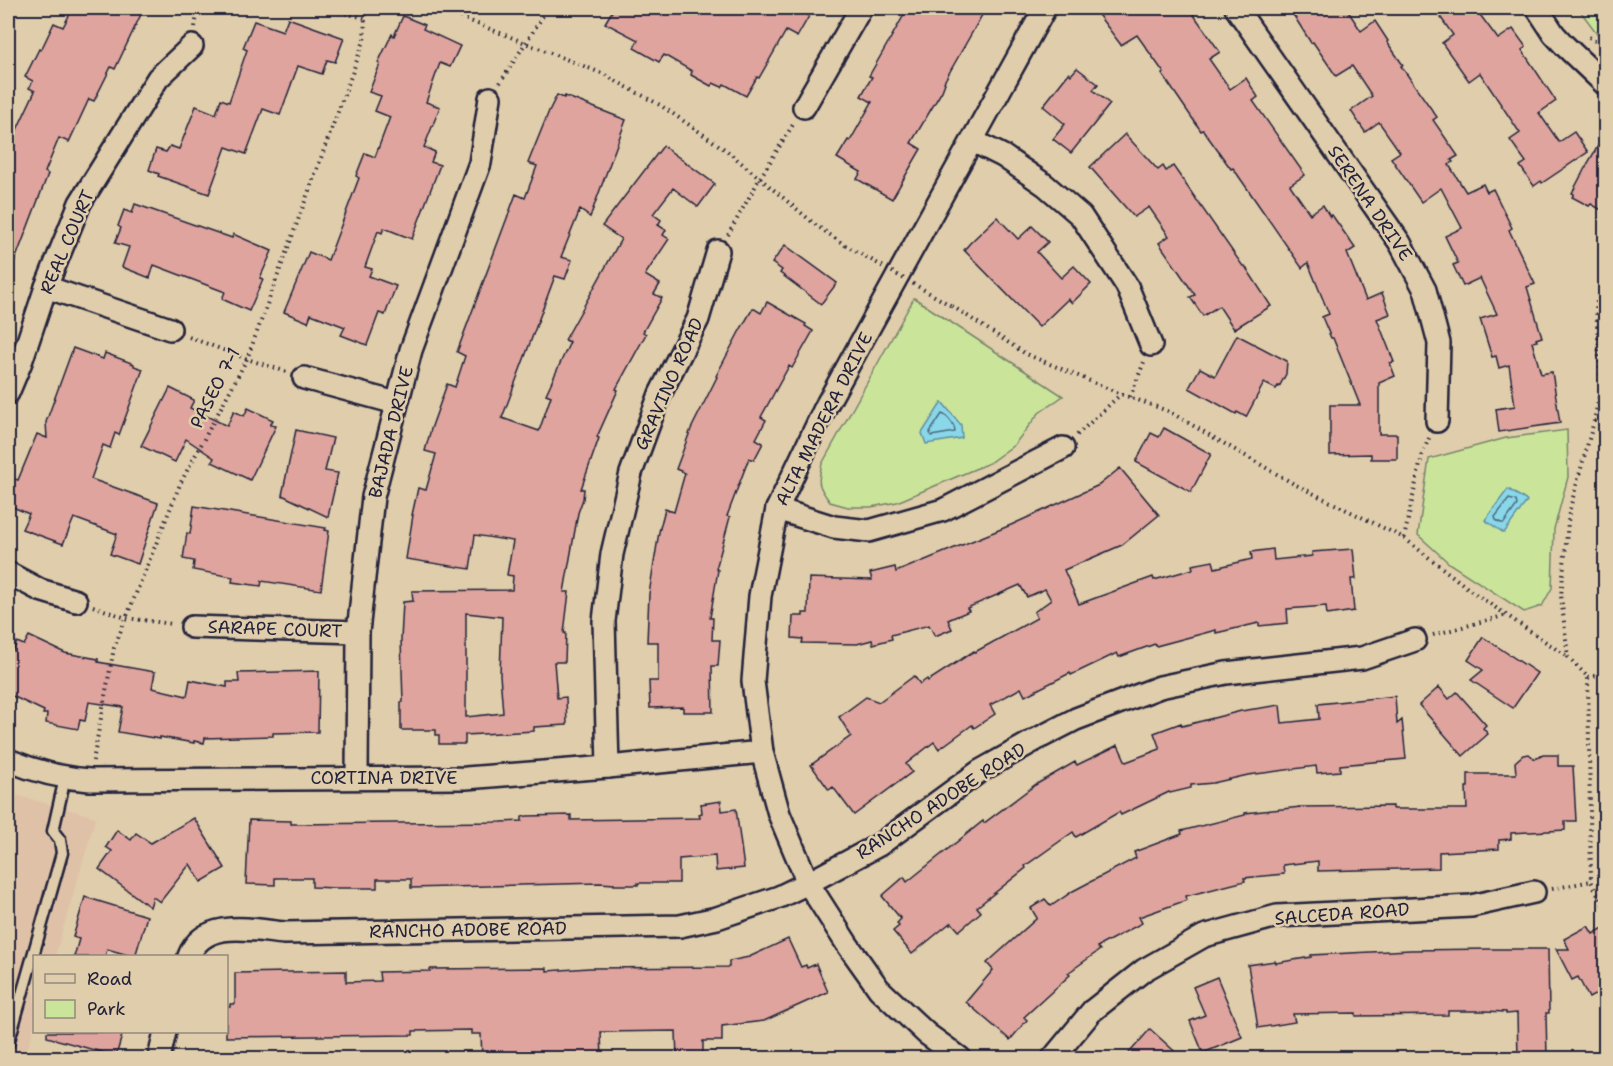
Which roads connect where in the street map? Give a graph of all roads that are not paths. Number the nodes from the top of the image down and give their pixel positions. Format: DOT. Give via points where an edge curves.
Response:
graph roads {
  1 [pos="861,8"];
  2 [pos="1045,8"];
  3 [pos="1236,8"];
  4 [pos="1537,8"];
  5 [pos="192,46"];
  6 [pos="1605,85"];
  7 [pos="490,98"];
  8 [pos="804,107"];
  9 [pos="973,141"];
  10 [pos="718,251"];
  11 [pos="46,287"];
  12 [pos="170,329"];
  13 [pos="1151,345"];
  14 [pos="304,378"];
  15 [pos="8,393"];
  16 [pos="396,403"];
  17 [pos="1437,421"];
  18 [pos="1063,448"];
  19 [pos="777,509"];
  20 [pos="8,573"];
  21 [pos="76,601"];
  22 [pos="192,627"];
  23 [pos="358,632"];
  24 [pos="1415,640"];
  25 [pos="762,752"];
  26 [pos="8,760"];
  27 [pos="608,767"];
  28 [pos="65,778"];
  29 [pos="357,778"];
  30 [pos="808,883"];
  31 [pos="1534,892"];
  32 [pos="33,955"];
  33 [pos="190,955"];
  34 [pos="33,956"];
  35 [pos="8,1044"];
  36 [pos="960,1059"];
  37 [pos="1053,1059"];
  1 -- 8 [label="street"];
  2 -- 9 [label="street, ALTA MADERA DRIVE"];
  3 -- 17 [label="street, SERENA DRIVE" via="1400,243 1425,290 1439,343"];
  4 -- 6 [label="street" via="1564,46"];
  5 -- 11 [label="street, REAL COURT" via="158,78 80,203"];
  7 -- 16 [label="street, BAJADA DRIVE" via="480,163 411,350"];
  9 -- 13 [label="street" via="1045,185 1081,216 1127,286"];
  9 -- 19 [label="street, ALTA MADERA DRIVE" via="826,406"];
  10 -- 27 [label="street, GRAVINO ROAD" via="698,319 660,394 631,473 612,554 604,621"];
  11 -- 12 [label="street"];
  11 -- 15 [label="street, REAL COURT"];
  14 -- 16 [label="street"];
  16 -- 23 [label="street, BAJADA DRIVE" via="373,497"];
  18 -- 19 [label="street" via="943,510 869,531 834,527"];
  19 -- 25 [label="street, ALTA MADERA DRIVE" via="760,596 753,681"];
  20 -- 21 [label="street" via="40,590"];
  22 -- 23 [label="street, SARAPE COURT"];
  23 -- 29 [label="street, BAJADA DRIVE"];
  24 -- 30 [label="street, RANCHO ADOBE ROAD" via="1362,658 1226,673 1160,687 1076,719 980,771 879,845"];
  25 -- 27 [label="street, CORTINA DRIVE"];
  25 -- 30 [label="street, ALTA MADERA DRIVE" via="779,814"];
  26 -- 28 [label="street, CORTINA DRIVE"];
  27 -- 29 [label="street, CORTINA DRIVE" via="466,778"];
  28 -- 29 [label="street, CORTINA DRIVE"];
  28 -- 32 [label="lane" via="53,831 60,840 62,853"];
  30 -- 33 [label="street, RANCHO ADOBE ROAD" via="717,918 680,926 284,933 228,928 206,935"];
  30 -- 36 [label="street, ALTA MADERA DRIVE" via="879,989"];
  31 -- 37 [label="street, SALCEDA ROAD" via="1471,906 1277,916 1204,936 1144,970 1092,1011"];
  34 -- 35 [label="lane"];
}
